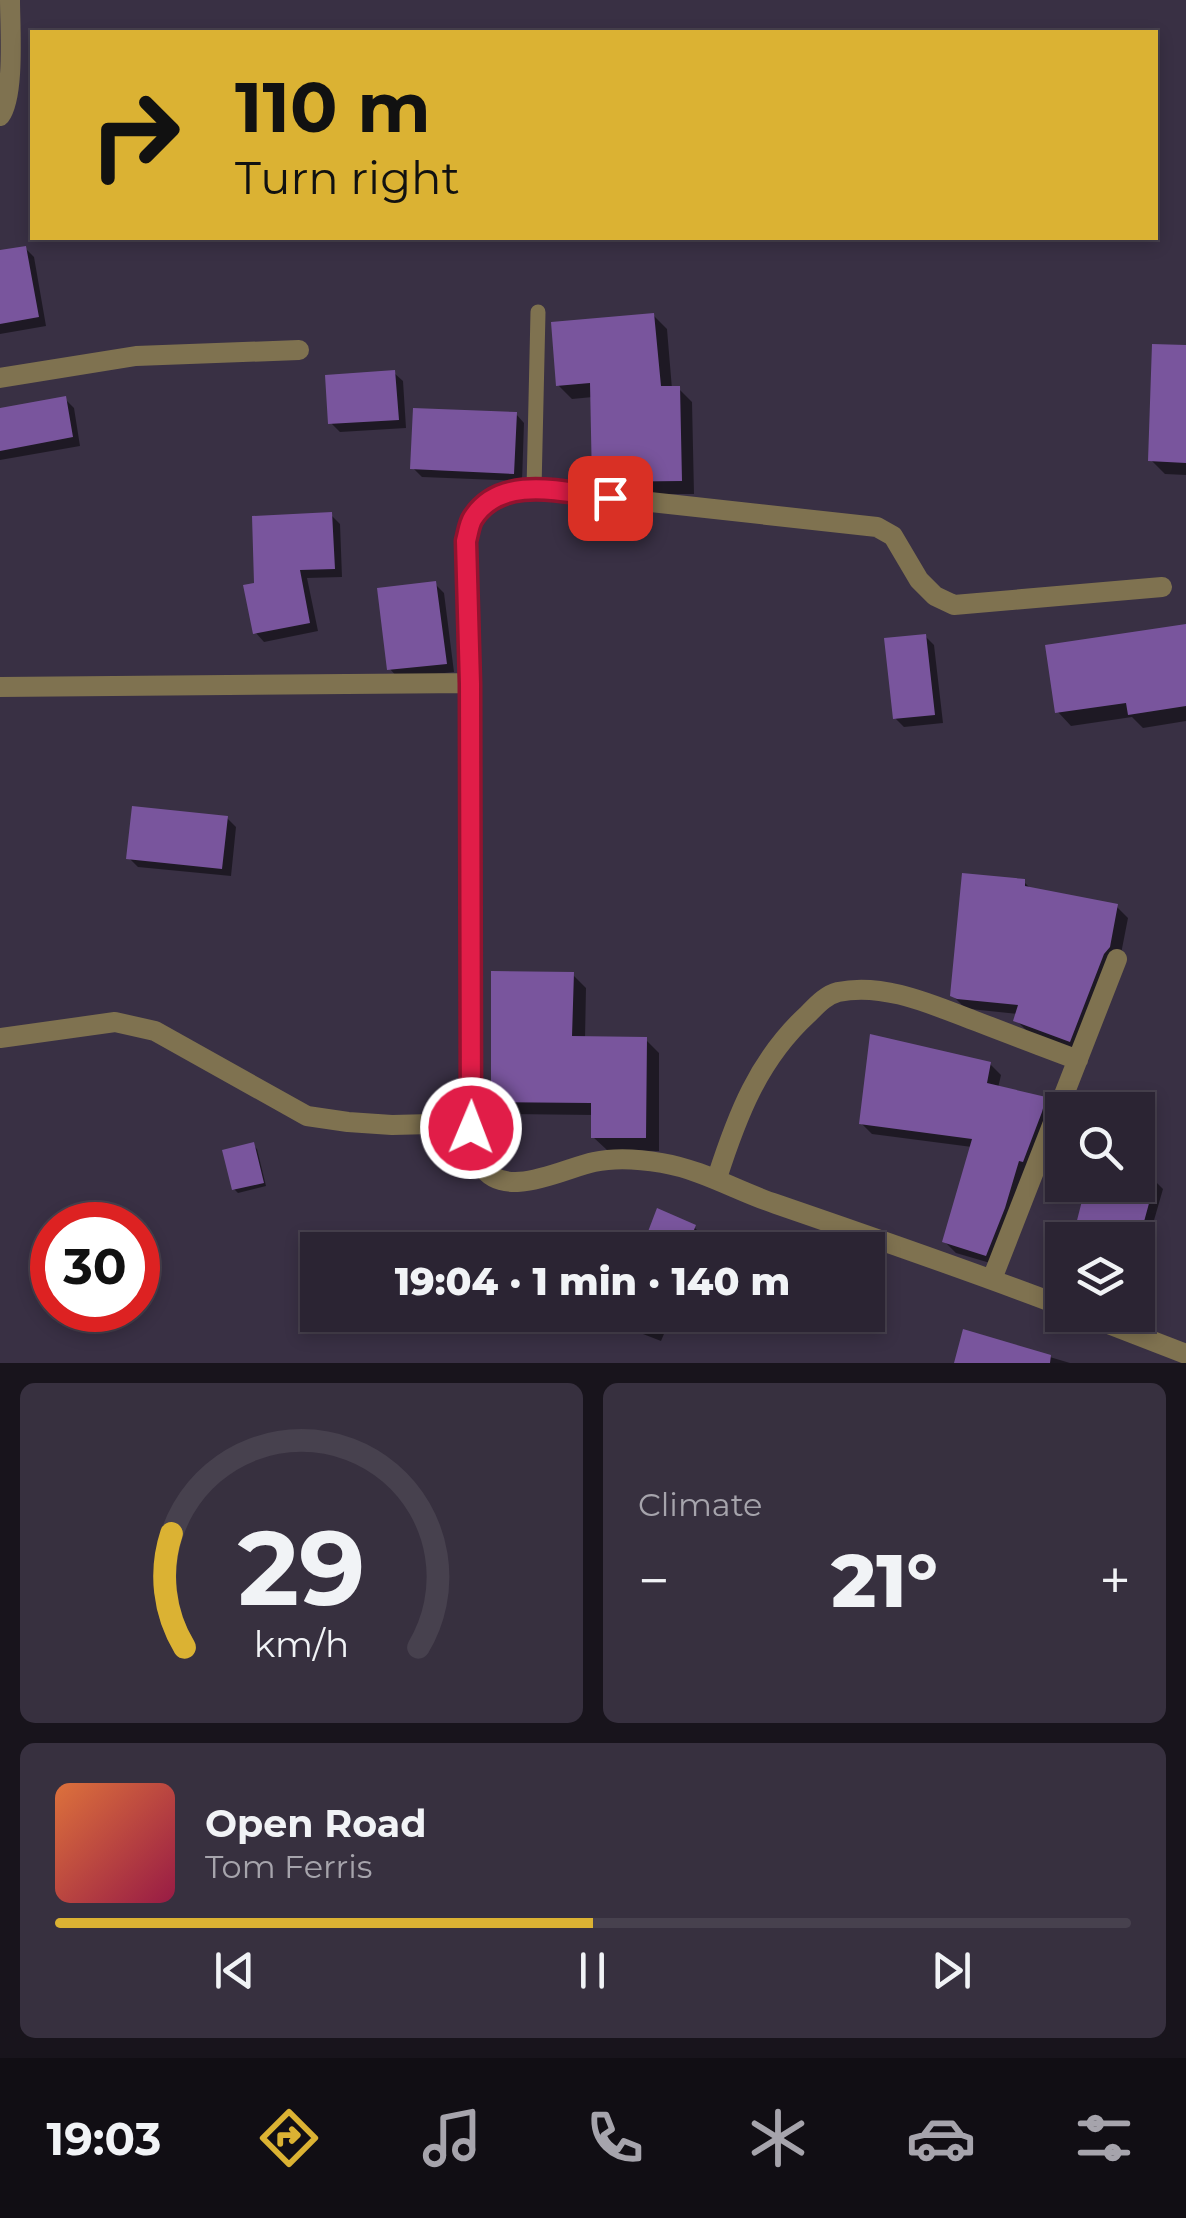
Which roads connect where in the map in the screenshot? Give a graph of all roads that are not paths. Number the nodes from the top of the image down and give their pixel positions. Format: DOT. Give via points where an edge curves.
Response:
graph roads {
  1 [pos="10,0"];
  2 [pos="0,116"];
  3 [pos="538,312"];
  4 [pos="299,350"];
  5 [pos="0,378"];
  6 [pos="534,489"];
  7 [pos="1162,588"];
  8 [pos="470,684"];
  9 [pos="0,687"];
  10 [pos="1117,960"];
  11 [pos="0,1038"];
  12 [pos="1078,1060"];
  13 [pos="471,1128"];
  14 [pos="717,1178"];
  15 [pos="992,1279"];
  16 [pos="1045,1299"];
  17 [pos="1129,1332"];
  18 [pos="1186,1354"];
  1 -- 2 [label="street" via="9,91"];
  3 -- 6 [label="lane"];
  4 -- 5 [label="street" via="136,356"];
  6 -- 7 [label="street" via="878,527 893,536 919,580 954,605"];
  6 -- 8 [label="street" via="492,498 471,520"];
  8 -- 9 [label="street"];
  8 -- 13 [label="street"];
  10 -- 12 [label="street"];
  11 -- 13 [label="street" via="116,1022 155,1030 307,1116"];
  12 -- 14 [label="street" via="912,998 837,992 796,1024 759,1072"];
  12 -- 15 [label="street"];
  13 -- 14 [label="street" via="481,1165 510,1183 630,1158"];
  14 -- 15 [label="street"];
  15 -- 16 [label="street"];
  17 -- 18 [label="street"];
}
